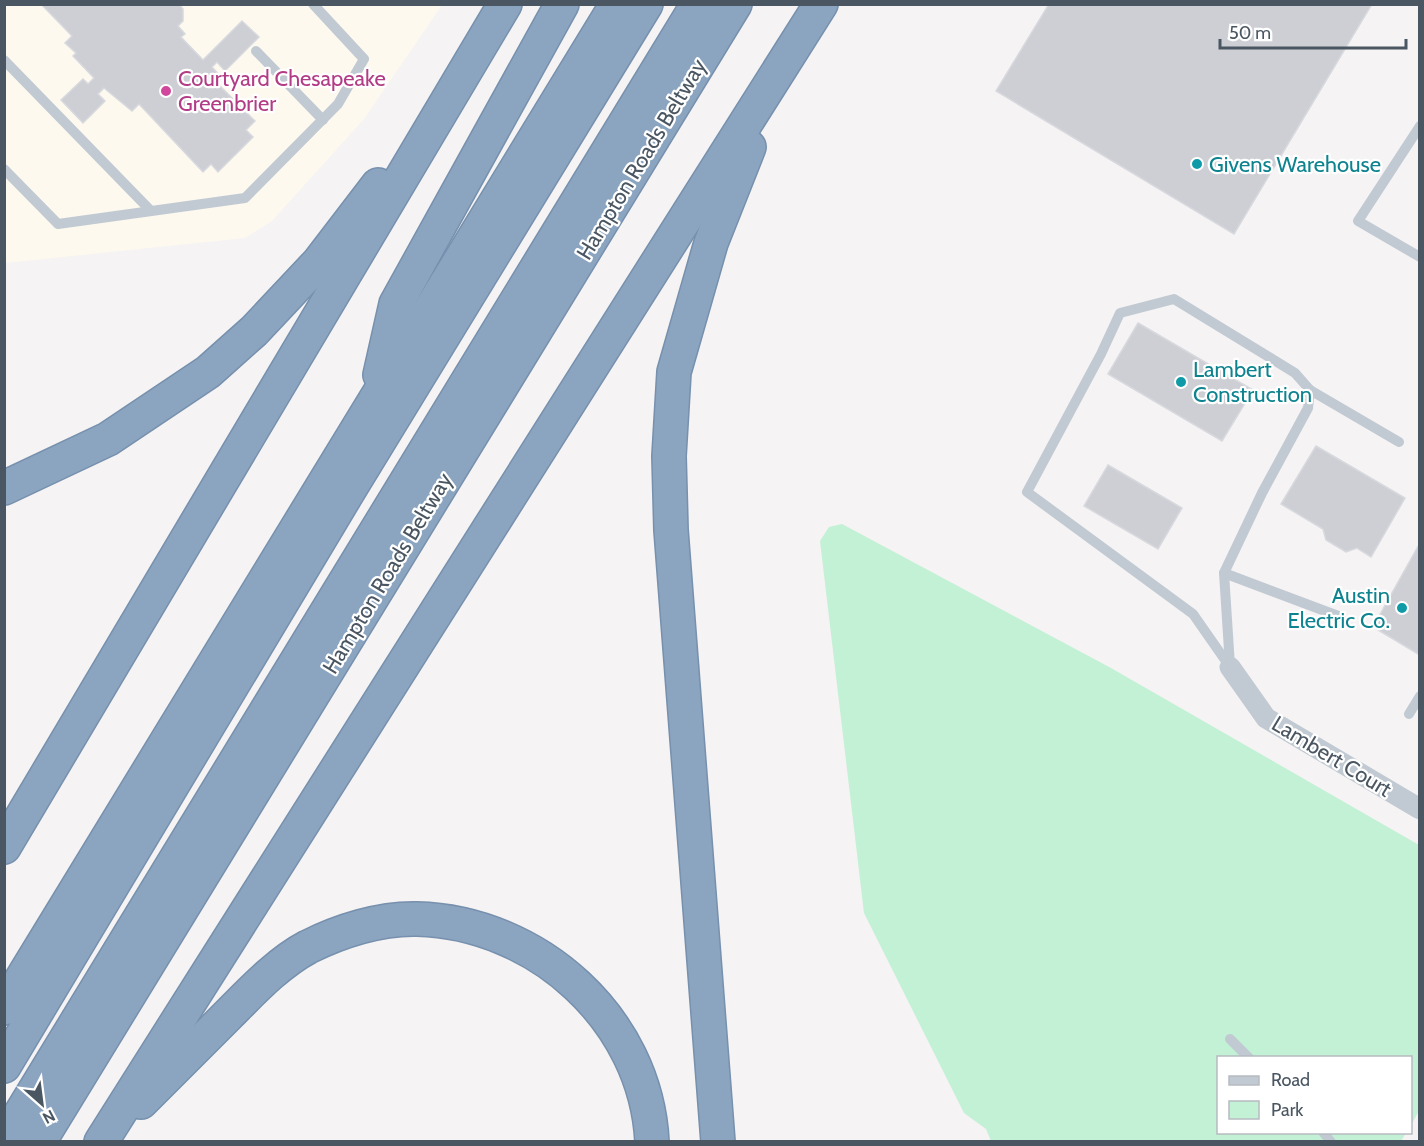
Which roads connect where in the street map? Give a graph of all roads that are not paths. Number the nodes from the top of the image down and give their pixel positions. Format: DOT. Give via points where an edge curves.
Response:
graph roads {
  1 [pos="313,4"];
  2 [pos="505,4"];
  3 [pos="562,4"];
  4 [pos="617,4"];
  5 [pos="646,4"];
  6 [pos="698,4"];
  7 [pos="735,4"];
  8 [pos="823,4"];
  9 [pos="256,51"];
  10 [pos="474,59"];
  11 [pos="4,60"];
  12 [pos="323,120"];
  13 [pos="1419,126"];
  14 [pos="4,169"];
  15 [pos="151,211"];
  16 [pos="1419,257"];
  17 [pos="1310,390"];
  18 [pos="375,398"];
  19 [pos="1399,442"];
  20 [pos="4,489"];
  21 [pos="1224,573"];
  22 [pos="1341,617"];
  23 [pos="1230,667"];
  24 [pos="1419,696"];
  25 [pos="1409,714"];
  26 [pos="1419,809"];
  27 [pos="4,848"];
  28 [pos="4,1008"];
  29 [pos="1230,1039"];
  30 [pos="1247,1056"];
  31 [pos="4,1066"];
  32 [pos="4,1141"];
  33 [pos="39,1142"];
  34 [pos="101,1142"];
  35 [pos="652,1142"];
  36 [pos="718,1142"];
  1 -- 12 [label="lane" via="364,59 338,105"];
  2 -- 10 [label="highway"];
  3 -- 18 [label="highway" via="396,304"];
  4 -- 18 [label="highway"];
  5 -- 31 [label="highway" via="348,490"];
  6 -- 32 [label="highway"];
  7 -- 33 [label="highway, Hampton Roads Beltway"];
  8 -- 34 [label="highway"];
  8 -- 36 [label="highway" via="739,171 711,243 674,372 669,456 671,530"];
  9 -- 12 [label="lane"];
  10 -- 20 [label="highway" via="320,262 228,356 108,439"];
  10 -- 27 [label="highway"];
  11 -- 15 [label="lane"];
  12 -- 15 [label="lane" via="245,198"];
  13 -- 16 [label="lane" via="1358,221"];
  14 -- 15 [label="lane" via="58,224"];
  17 -- 19 [label="lane"];
  17 -- 21 [label="lane" via="1308,408"];
  17 -- 23 [label="lane" via="1295,373 1174,299 1120,313 1027,492 1193,614"];
  18 -- 28 [label="highway"];
  21 -- 22 [label="lane"];
  21 -- 23 [label="lane"];
  23 -- 26 [label="street, Lambert Court" via="1266,718"];
  24 -- 25 [label="lane"];
  29 -- 30 [label="lane"];
  34 -- 35 [label="highway" via="247,996 306,948 375,923 416,918 481,929 512,940 568,975 618,1034 643,1093"];
}
